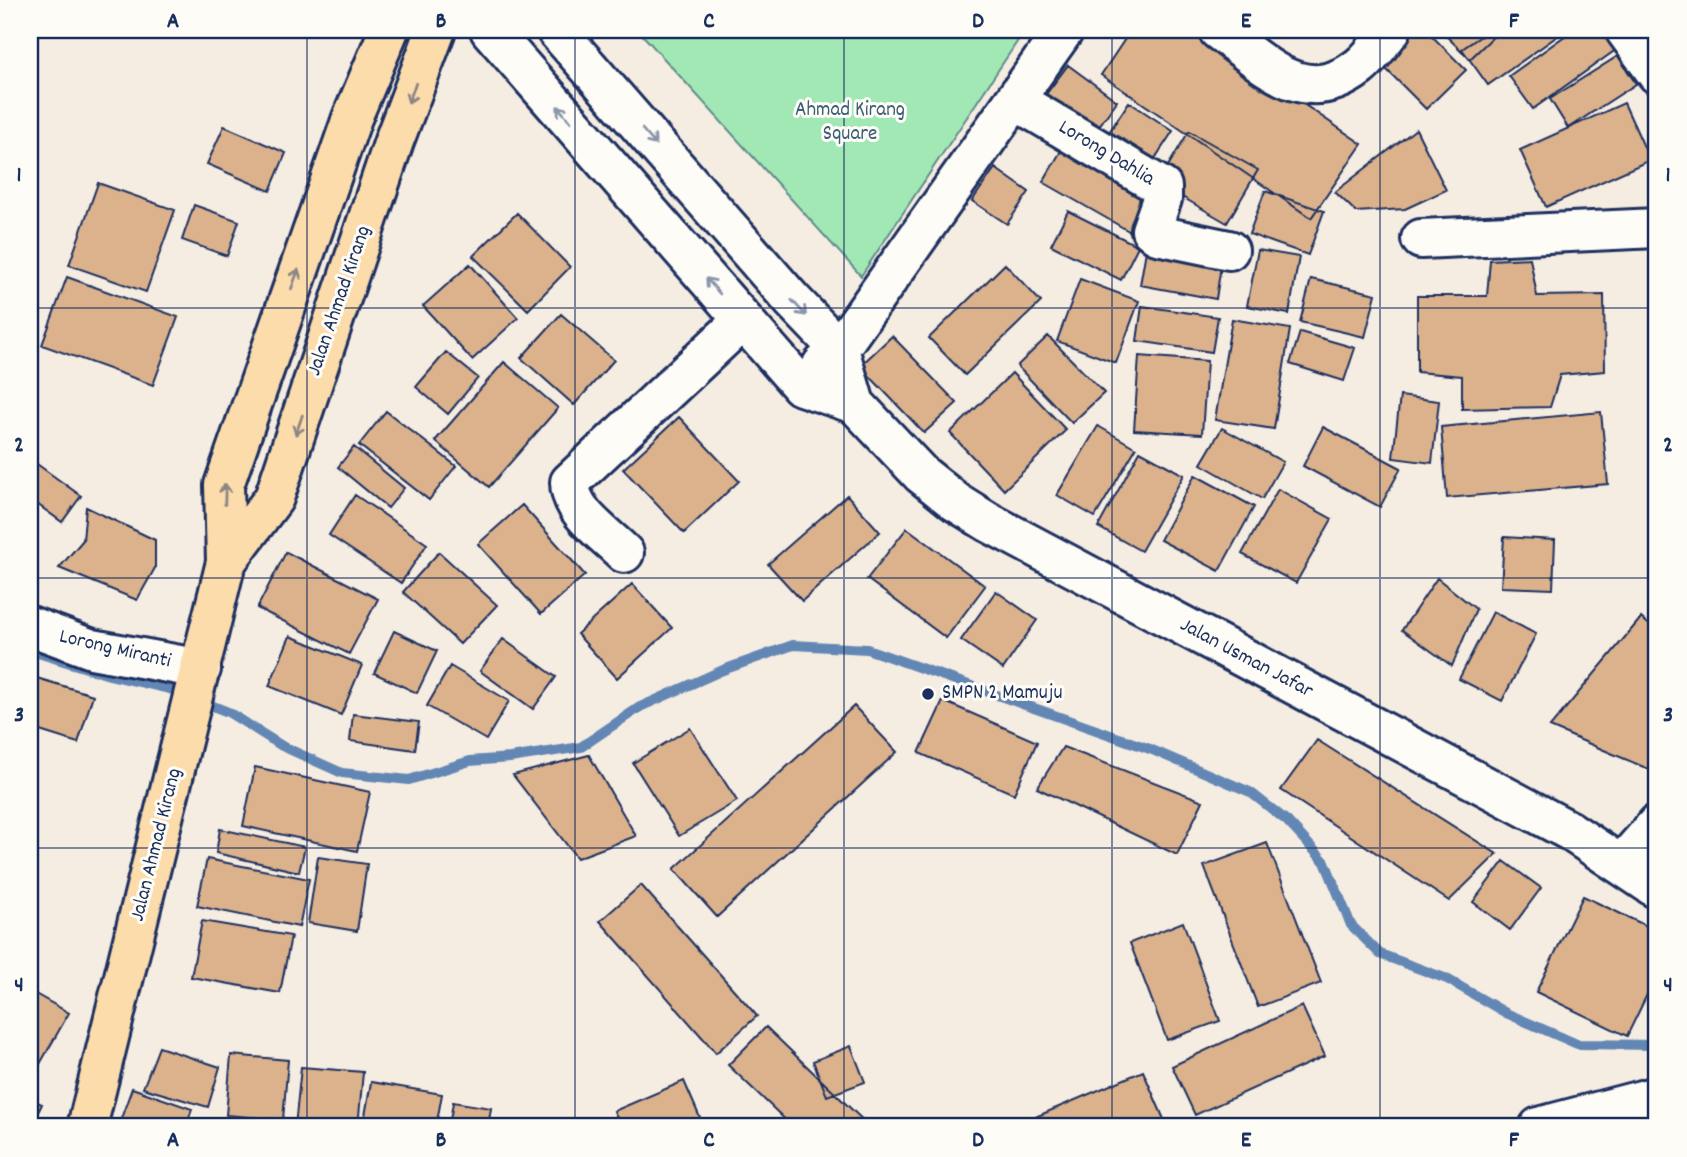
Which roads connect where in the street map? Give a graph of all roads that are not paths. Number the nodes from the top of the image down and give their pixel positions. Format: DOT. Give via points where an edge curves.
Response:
graph roads {
  1 [pos="389,30"];
  2 [pos="436,30"];
  3 [pos="491,30"];
  4 [pos="556,30"];
  5 [pos="1064,30"];
  6 [pos="1218,30"];
  7 [pos="1391,30"];
  8 [pos="1625,30"];
  9 [pos="1657,74"];
  10 [pos="1015,100"];
  11 [pos="352,118"];
  12 [pos="394,141"];
  13 [pos="708,204"];
  14 [pos="1657,228"];
  15 [pos="671,238"];
  16 [pos="1421,239"];
  17 [pos="1229,250"];
  18 [pos="743,320"];
  19 [pos="839,349"];
  20 [pos="264,369"];
  21 [pos="801,386"];
  22 [pos="311,387"];
  23 [pos="855,404"];
  24 [pos="624,553"];
  25 [pos="226,562"];
  26 [pos="30,626"];
  27 [pos="199,674"];
  28 [pos="1657,824"];
  29 [pos="1621,865"];
  30 [pos="1657,889"];
  31 [pos="1657,1096"];
  32 [pos="87,1127"];
  33 [pos="1539,1127"];
  1 -- 11 [label="main road, Jalan Ahmad Kirang"];
  2 -- 12 [label="main road, Jalan Ahmad Kirang, one-way"];
  15 -- 3 [label="street, one-way"];
  4 -- 13 [label="street, one-way"];
  5 -- 10 [label="street"];
  6 -- 7 [label="street" via="1284,78 1307,86 1324,86 1361,66"];
  8 -- 9 [label="street"];
  10 -- 17 [label="street, Lorong Dahlia" via="1161,187 1162,199 1151,230 1157,235"];
  10 -- 19 [label="street"];
  11 -- 12 [label="main road"];
  20 -- 11 [label="main road, Jalan Ahmad Kirang, one-way"];
  12 -- 22 [label="main road, Jalan Ahmad Kirang"];
  13 -- 15 [label="street"];
  13 -- 19 [label="street, one-way"];
  14 -- 16 [label="street"];
  18 -- 15 [label="street, one-way"];
  18 -- 21 [label="street"];
  18 -- 24 [label="street" via="570,482 570,495 577,507"];
  19 -- 21 [label="street"];
  19 -- 23 [label="street"];
  20 -- 22 [label="main road"];
  25 -- 20 [label="main road, Jalan Ahmad Kirang, one-way" via="224,485"];
  21 -- 23 [label="street"];
  22 -- 25 [label="main road, Jalan Ahmad Kirang, one-way" via="274,498"];
  23 -- 29 [label="street, Jalan Usman Jafar" via="921,474 988,522 1570,831"];
  25 -- 27 [label="main road, Jalan Ahmad Kirang"];
  26 -- 27 [label="street, Lorong Miranti" via="92,649"];
  27 -- 32 [label="main road, Jalan Ahmad Kirang"];
  28 -- 29 [label="street"];
  29 -- 30 [label="street, Jalan Usman Jafar"];
  31 -- 33 [label="street"];
}
